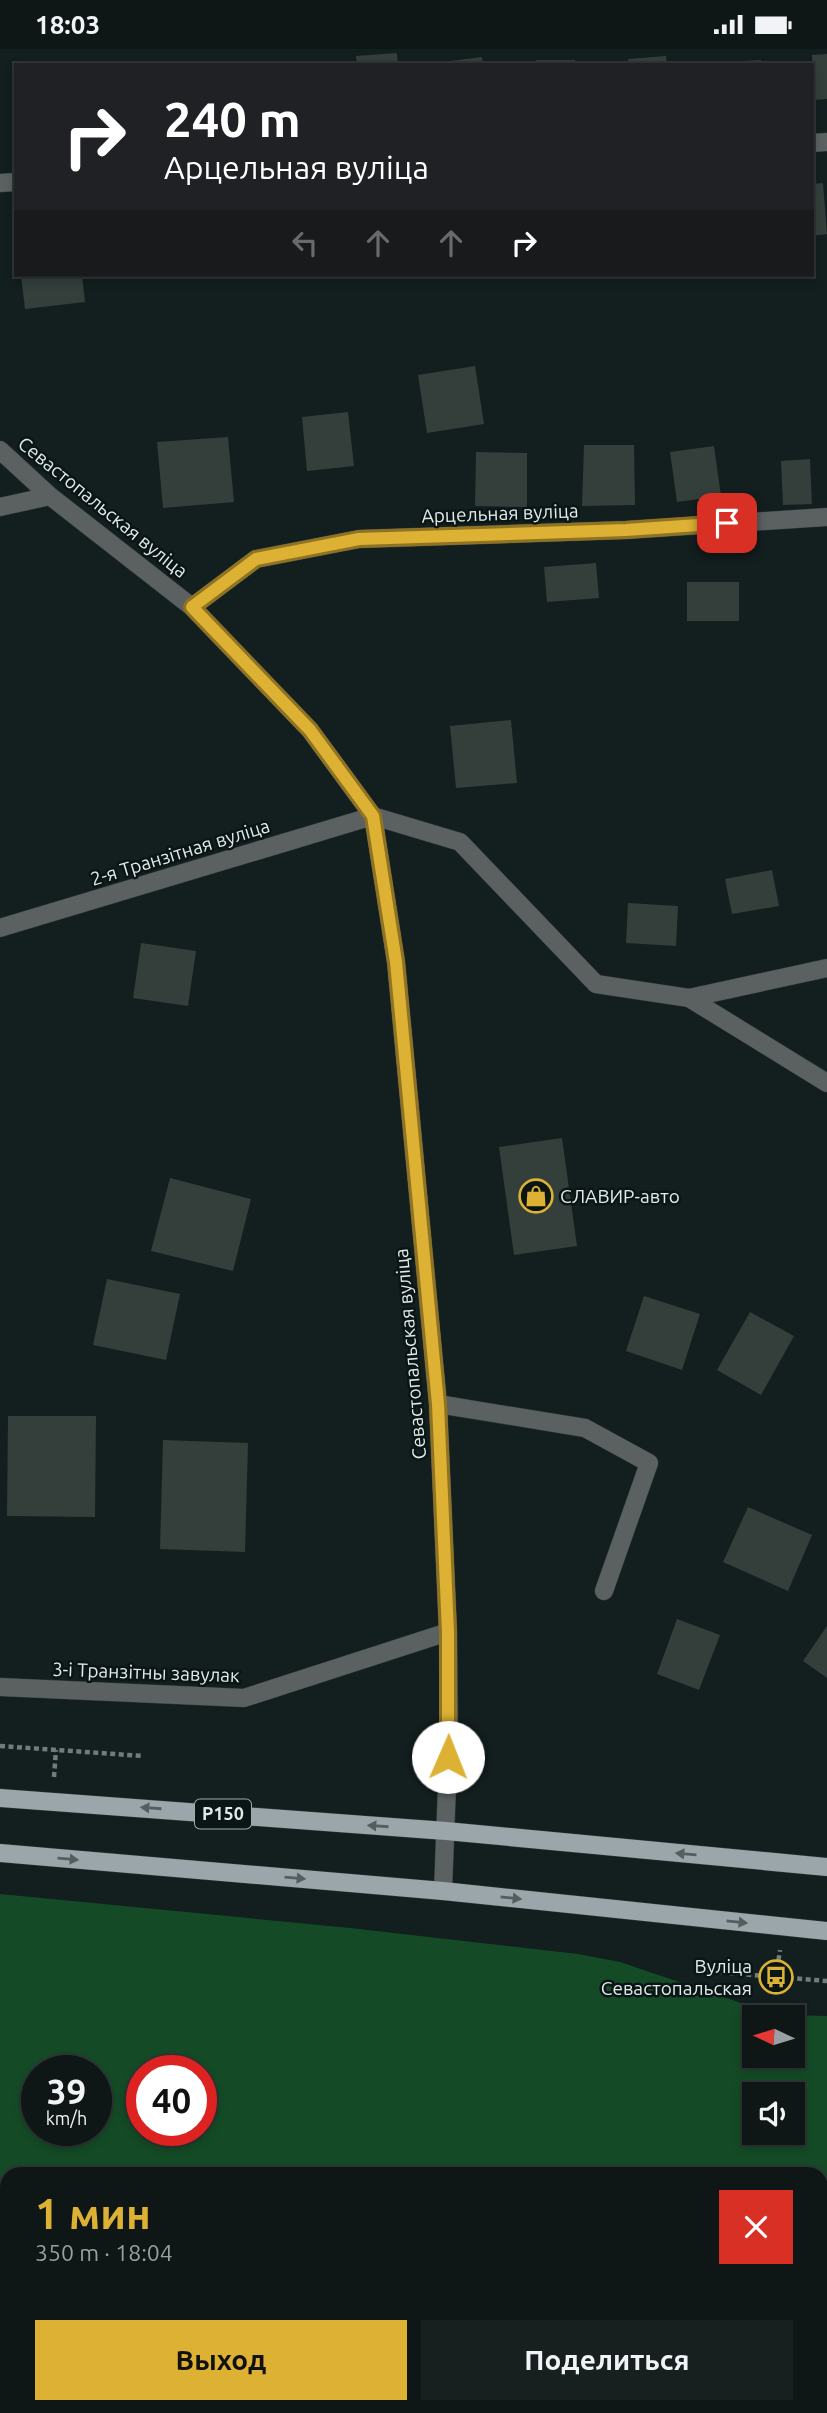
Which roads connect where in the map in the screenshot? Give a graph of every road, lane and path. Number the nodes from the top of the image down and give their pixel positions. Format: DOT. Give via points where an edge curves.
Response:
graph roads {
  1 [pos="0,450"];
  2 [pos="50,496"];
  3 [pos="0,507"];
  4 [pos="827,517"];
  5 [pos="192,607"];
  6 [pos="373,816"];
  7 [pos="0,928"];
  8 [pos="827,968"];
  9 [pos="689,998"];
  10 [pos="827,1083"];
  11 [pos="438,1404"];
  12 [pos="604,1591"];
  13 [pos="448,1632"];
  14 [pos="0,1687"];
  15 [pos="0,1745"];
  16 [pos="142,1756"];
  17 [pos="0,1798"];
  18 [pos="446,1831"];
  19 [pos="0,1853"];
  20 [pos="827,1867"];
  21 [pos="443,1891"];
  22 [pos="827,1931"];
  23 [pos="704,1971"];
  24 [pos="827,1981"];
  1 -- 2 [label="street, Севастопальская вуліца"];
  2 -- 3 [label="street"];
  2 -- 5 [label="street, Севастопальская вуліца"];
  4 -- 5 [label="street, Арцельная вуліца" via="626,530 359,539 256,559"];
  5 -- 6 [label="street, Севастопальская вуліца" via="310,730"];
  6 -- 7 [label="street, 2-я Транзітная вуліца"];
  6 -- 9 [label="street" via="460,842 596,984"];
  6 -- 11 [label="street, Севастопальская вуліца" via="396,962"];
  8 -- 9 [label="street"];
  9 -- 10 [label="street"];
  11 -- 12 [label="street" via="585,1428 649,1463"];
  11 -- 13 [label="street, Севастопальская вуліца"];
  13 -- 14 [label="street, 3-і Транзітны завулак" via="244,1698"];
  13 -- 18 [label="street, Севастопальская вуліца"];
  15 -- 16 [label="path"];
  18 -- 17 [label="main road, Р150, one-way"];
  20 -- 18 [label="main road, Р150, one-way"];
  18 -- 21 [label="street, Севастопальская вуліца"];
  19 -- 21 [label="main road, one-way"];
  21 -- 22 [label="main road, one-way"];
  23 -- 24 [label="path"];
}
